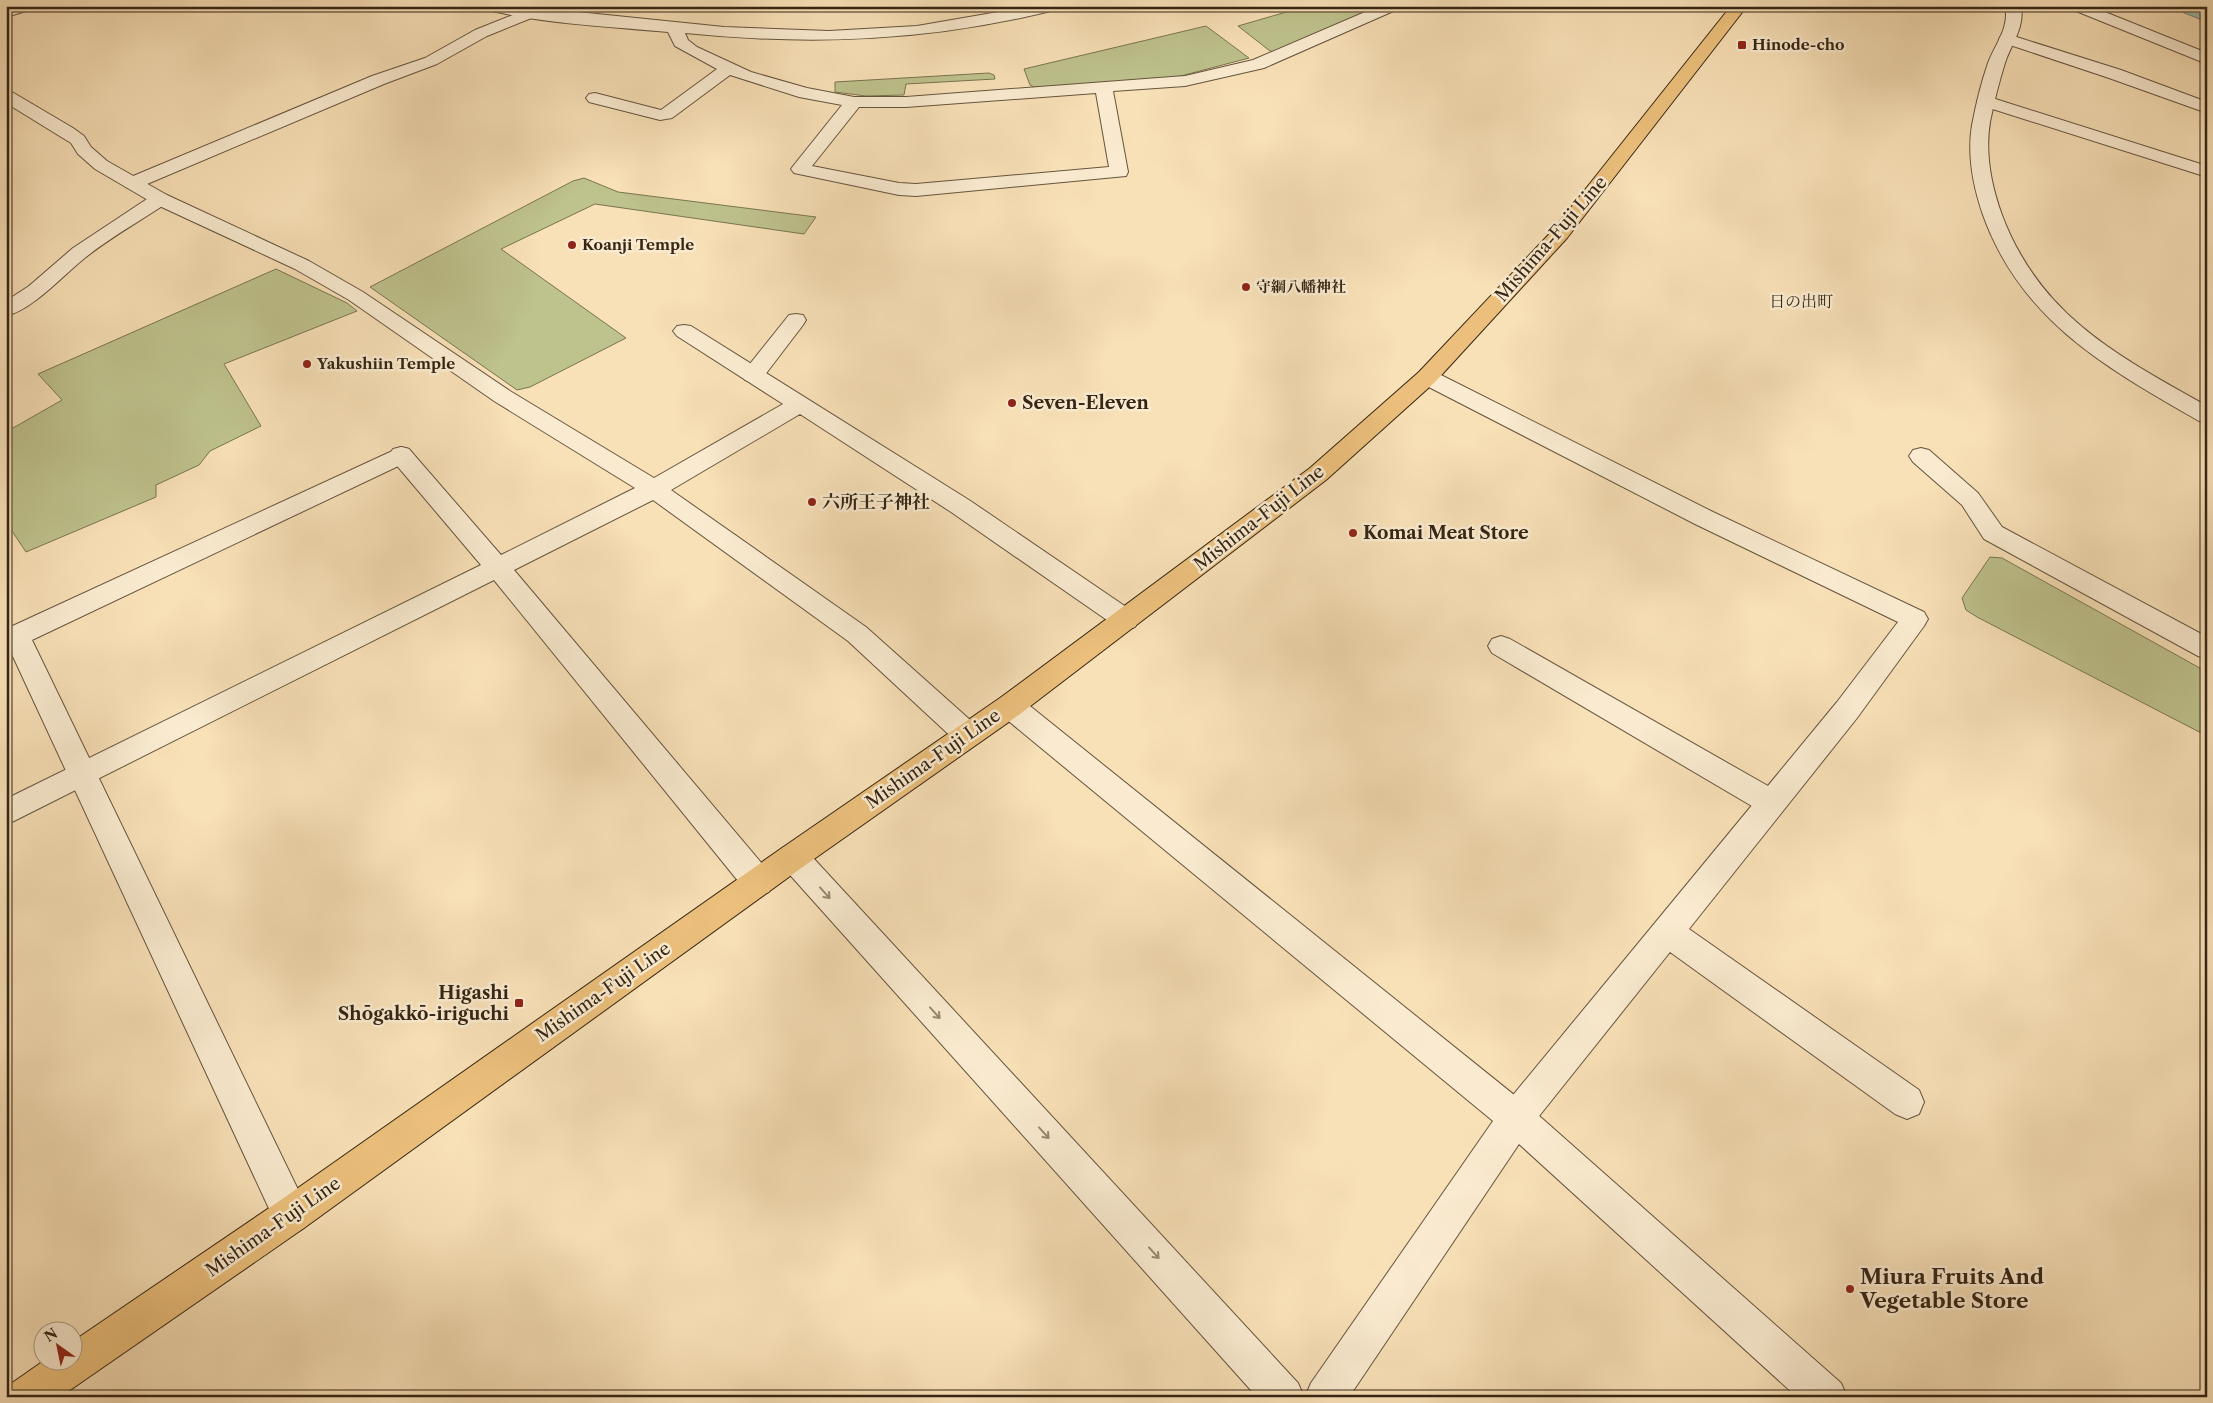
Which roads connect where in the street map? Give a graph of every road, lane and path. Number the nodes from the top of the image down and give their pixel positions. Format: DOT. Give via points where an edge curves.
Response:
graph roads {
  1 [pos="28,6"];
  2 [pos="489,6"];
  3 [pos="1054,6"];
  4 [pos="1393,6"];
  5 [pos="1738,6"];
  6 [pos="2013,6"];
  7 [pos="2076,6"];
  8 [pos="6,12"];
  9 [pos="534,12"];
  10 [pos="674,28"];
  11 [pos="2007,39"];
  12 [pos="2207,59"];
  13 [pos="728,69"];
  14 [pos="1104,87"];
  15 [pos="6,96"];
  16 [pos="596,98"];
  17 [pos="1986,101"];
  18 [pos="854,102"];
  19 [pos="2207,108"];
  20 [pos="2207,172"];
  21 [pos="132,183"];
  22 [pos="160,199"];
  23 [pos="6,310"];
  24 [pos="796,320"];
  25 [pos="684,331"];
  26 [pos="753,375"];
  27 [pos="1427,377"];
  28 [pos="799,405"];
  29 [pos="2207,416"];
  30 [pos="1921,456"];
  31 [pos="654,489"];
  32 [pos="498,568"];
  33 [pos="1126,620"];
  34 [pos="12,638"];
  35 [pos="1501,646"];
  36 [pos="2207,649"];
  37 [pos="1010,706"];
  38 [pos="968,735"];
  39 [pos="83,775"];
  40 [pos="1772,803"];
  41 [pos="6,813"];
  42 [pos="793,857"];
  43 [pos="758,882"];
  44 [pos="1668,932"];
  45 [pos="1908,1102"];
  46 [pos="1516,1118"];
  47 [pos="291,1215"];
  48 [pos="26,1397"];
  49 [pos="1284,1397"];
  50 [pos="1325,1397"];
  51 [pos="1827,1397"];
  1 -- 8 [label="street"];
  2 -- 9 [label="street"];
  3 -- 10 [label="street" via="982,22 896,33 793,34"];
  4 -- 14 [label="street" via="1258,64 1185,82"];
  5 -- 27 [label="main road, Mishima-Fuji Line" via="1560,234"];
  6 -- 11 [label="street" via="2015,22"];
  7 -- 12 [label="street"];
  9 -- 10 [label="street"];
  9 -- 21 [label="street" via="481,33 431,60"];
  10 -- 13 [label="street" via="681,43"];
  11 -- 17 [label="street" via="1998,57"];
  11 -- 19 [label="street"];
  13 -- 16 [label="street" via="666,114"];
  13 -- 18 [label="street" via="787,89"];
  14 -- 18 [label="street" via="906,102"];
  14 -- 18 [label="street" via="1119,172 916,190 800,169"];
  15 -- 21 [label="street" via="67,132 101,165"];
  17 -- 20 [label="street"];
  17 -- 29 [label="street" via="1979,135 1981,170 1991,210 2009,254 2031,289 2070,330 2102,355"];
  21 -- 22 [label="street"];
  22 -- 23 [label="street" via="80,252 36,290"];
  22 -- 31 [label="street" via="302,265 356,296 502,396"];
  24 -- 26 [label="street"];
  25 -- 26 [label="street"];
  26 -- 28 [label="street"];
  27 -- 33 [label="main road, Mishima-Fuji Line" via="1318,474"];
  27 -- 40 [label="street" via="1704,518 1915,619"];
  28 -- 31 [label="street"];
  28 -- 33 [label="street" via="960,506"];
  30 -- 36 [label="street" via="1970,499 1993,533"];
  31 -- 32 [label="street"];
  31 -- 38 [label="street" via="856,634"];
  32 -- 34 [label="street" via="400,455"];
  32 -- 39 [label="street"];
  32 -- 43 [label="street"];
  33 -- 37 [label="main road, Mishima-Fuji Line"];
  34 -- 39 [label="street"];
  35 -- 40 [label="street"];
  37 -- 38 [label="main road, Mishima-Fuji Line"];
  37 -- 46 [label="street"];
  38 -- 42 [label="main road, Mishima-Fuji Line"];
  39 -- 41 [label="street"];
  39 -- 47 [label="street"];
  40 -- 44 [label="street"];
  42 -- 43 [label="main road, Mishima-Fuji Line"];
  42 -- 49 [label="street, one-way"];
  43 -- 47 [label="main road, Mishima-Fuji Line"];
  44 -- 45 [label="street"];
  44 -- 46 [label="street"];
  46 -- 50 [label="street"];
  46 -- 51 [label="street"];
  47 -- 48 [label="main road, Mishima-Fuji Line"];
}
